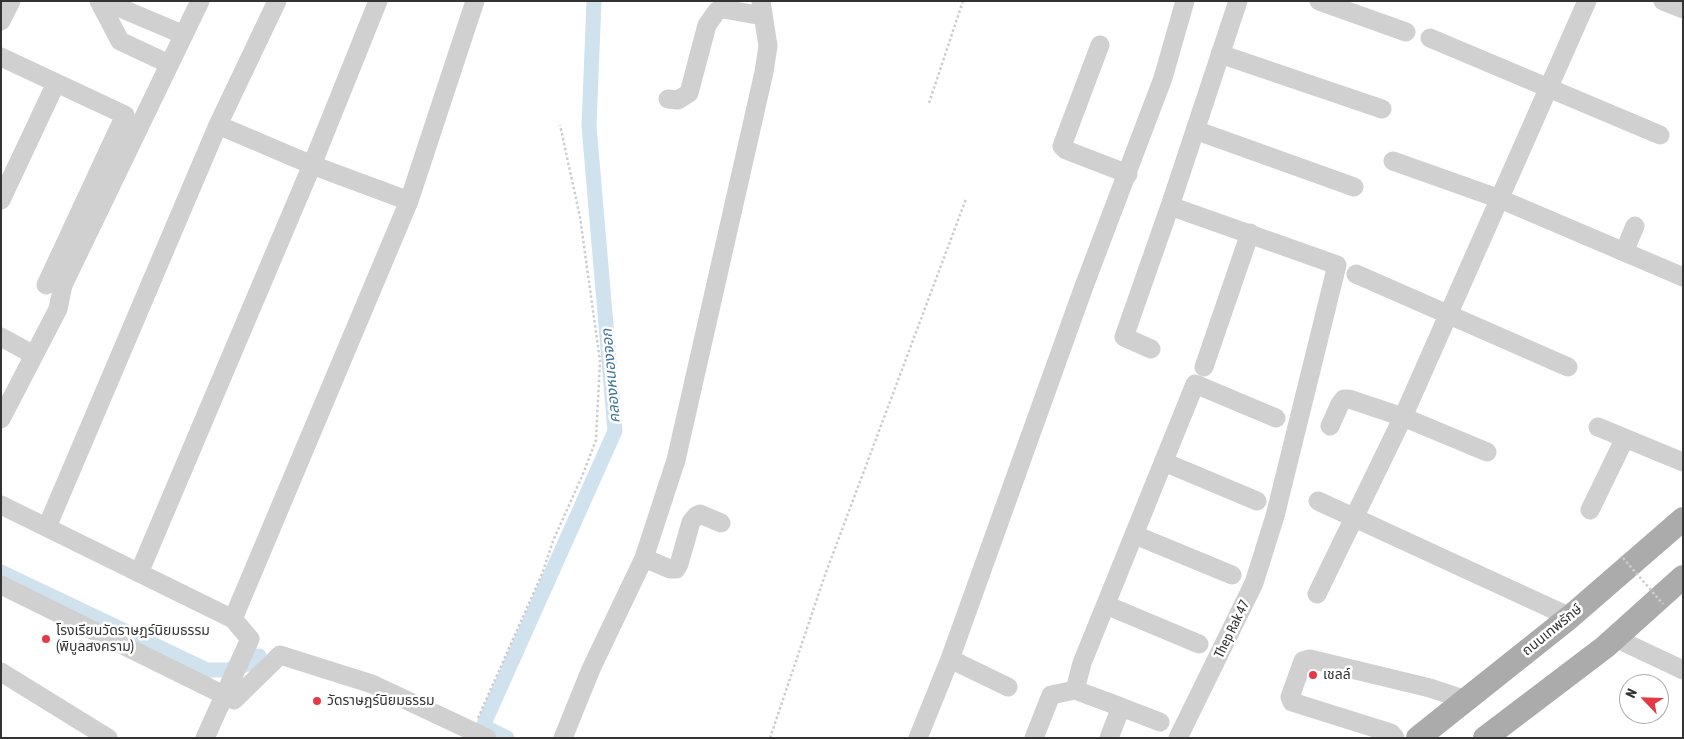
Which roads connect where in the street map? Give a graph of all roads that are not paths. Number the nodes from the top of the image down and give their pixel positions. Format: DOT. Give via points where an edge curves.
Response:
graph roads {
  1 [pos="12,1"];
  2 [pos="99,1"];
  3 [pos="104,1"];
  4 [pos="200,1"];
  5 [pos="277,1"];
  6 [pos="378,1"];
  7 [pos="475,1"];
  8 [pos="1185,1"];
  9 [pos="1238,1"];
  10 [pos="1319,1"];
  11 [pos="1587,1"];
  12 [pos="1663,1"];
  13 [pos="762,9"];
  14 [pos="1683,9"];
  15 [pos="1,21"];
  16 [pos="1406,32"];
  17 [pos="184,35"];
  18 [pos="1430,38"];
  19 [pos="1100,45"];
  20 [pos="1220,54"];
  21 [pos="1,57"];
  22 [pos="169,64"];
  23 [pos="56,83"];
  24 [pos="1549,88"];
  25 [pos="668,99"];
  26 [pos="1382,109"];
  27 [pos="218,125"];
  28 [pos="1195,130"];
  29 [pos="1660,135"];
  30 [pos="1393,161"];
  31 [pos="312,165"];
  32 [pos="1128,174"];
  33 [pos="1354,187"];
  34 [pos="1500,199"];
  35 [pos="1,200"];
  36 [pos="409,201"];
  37 [pos="1170,206"];
  38 [pos="1635,226"];
  39 [pos="1250,233"];
  40 [pos="1624,252"];
  41 [pos="1356,274"];
  42 [pos="1683,276"];
  43 [pos="46,285"];
  44 [pos="1448,313"];
  45 [pos="1,337"];
  46 [pos="1151,348"];
  47 [pos="34,355"];
  48 [pos="1204,367"];
  49 [pos="1568,367"];
  50 [pos="1403,417"];
  51 [pos="1276,418"];
  52 [pos="1,419"];
  53 [pos="1330,426"];
  54 [pos="1598,427"];
  55 [pos="1625,438"];
  56 [pos="1487,452"];
  57 [pos="1164,462"];
  58 [pos="1683,462"];
  59 [pos="1257,501"];
  60 [pos="1318,501"];
  61 [pos="1,505"];
  62 [pos="1590,510"];
  63 [pos="1354,517"];
  64 [pos="1683,519"];
  65 [pos="721,523"];
  66 [pos="47,527"];
  67 [pos="1135,535"];
  68 [pos="644,558"];
  69 [pos="139,573"];
  70 [pos="1232,575"];
  71 [pos="1683,577"];
  72 [pos="1,585"];
  73 [pos="1317,594"];
  74 [pos="1106,605"];
  75 [pos="1570,617"];
  76 [pos="233,619"];
  77 [pos="1614,638"];
  78 [pos="1200,644"];
  79 [pos="950,659"];
  80 [pos="1683,670"];
  81 [pos="1,672"];
  82 [pos="1008,687"];
  83 [pos="1075,690"];
  84 [pos="226,694"];
  85 [pos="1466,700"];
  86 [pos="1121,707"];
  87 [pos="1160,722"];
  88 [pos="480,734"];
  89 [pos="108,738"];
  90 [pos="205,738"];
  91 [pos="563,738"];
  92 [pos="918,738"];
  93 [pos="1034,738"];
  94 [pos="1109,738"];
  95 [pos="1178,738"];
  96 [pos="1395,738"];
  97 [pos="1418,738"];
  98 [pos="1484,738"];
  1 -- 15 [label="street"];
  2 -- 22 [label="street" via="120,41"];
  3 -- 17 [label="street"];
  4 -- 17 [label="street"];
  5 -- 27 [label="street"];
  6 -- 31 [label="street"];
  7 -- 36 [label="street"];
  8 -- 32 [label="street" via="1163,78"];
  9 -- 20 [label="street"];
  10 -- 16 [label="street"];
  11 -- 24 [label="street"];
  12 -- 14 [label="street"];
  13 -- 25 [label="street" via="717,11 707,25 688,93 678,100"];
  13 -- 68 [label="street" via="768,39 765,66 735,209 676,460"];
  17 -- 22 [label="street"];
  18 -- 24 [label="street"];
  19 -- 32 [label="street" via="1062,146"];
  20 -- 26 [label="street"];
  20 -- 28 [label="street"];
  21 -- 23 [label="street"];
  22 -- 47 [label="street" via="63,285 58,309"];
  23 -- 35 [label="street"];
  23 -- 43 [label="street" via="124,115"];
  24 -- 29 [label="street"];
  24 -- 34 [label="street"];
  27 -- 31 [label="street"];
  27 -- 66 [label="street"];
  28 -- 33 [label="street"];
  28 -- 37 [label="street"];
  30 -- 34 [label="street"];
  31 -- 36 [label="street"];
  31 -- 69 [label="street"];
  32 -- 79 [label="street" via="1083,289"];
  34 -- 40 [label="street"];
  34 -- 44 [label="street"];
  36 -- 76 [label="street"];
  37 -- 39 [label="street"];
  37 -- 46 [label="street" via="1124,337"];
  38 -- 40 [label="street"];
  39 -- 48 [label="street"];
  39 -- 95 [label="street, Thep Rak 47" via="1337,265 1275,516 1254,583"];
  40 -- 42 [label="street"];
  41 -- 44 [label="street"];
  44 -- 49 [label="street"];
  44 -- 50 [label="street"];
  45 -- 47 [label="street"];
  47 -- 52 [label="street"];
  50 -- 53 [label="street" via="1349,398 1344,399"];
  50 -- 56 [label="street"];
  50 -- 63 [label="street"];
  51 -- 57 [label="street" via="1195,384"];
  54 -- 55 [label="street"];
  55 -- 58 [label="street"];
  55 -- 62 [label="street"];
  57 -- 59 [label="street"];
  57 -- 67 [label="street"];
  60 -- 63 [label="street"];
  61 -- 66 [label="street"];
  63 -- 73 [label="street"];
  63 -- 75 [label="street"];
  64 -- 75 [label="main road, ถนนเทพรักษ์"];
  65 -- 68 [label="street" via="700,514 696,516 691,522 676,569"];
  66 -- 69 [label="street"];
  67 -- 70 [label="street"];
  67 -- 74 [label="street"];
  68 -- 91 [label="street" via="591,669"];
  69 -- 76 [label="street"];
  71 -- 77 [label="main road"];
  72 -- 84 [label="street"];
  74 -- 78 [label="street"];
  74 -- 83 [label="street" via="1082,663"];
  75 -- 85 [label="main road, ถนนเทพรักษ์"];
  76 -- 84 [label="street" via="250,639"];
  77 -- 80 [label="street"];
  77 -- 98 [label="main road"];
  79 -- 82 [label="street"];
  79 -- 92 [label="street"];
  81 -- 89 [label="street"];
  83 -- 86 [label="street"];
  83 -- 93 [label="street" via="1052,695"];
  84 -- 88 [label="street" via="234,700 240,696 280,656 372,684"];
  84 -- 90 [label="street"];
  85 -- 96 [label="street" via="1310,659 1303,661 1290,697 1292,702 1391,733"];
  85 -- 97 [label="main road, ถนนเทพรักษ์"];
  86 -- 87 [label="street"];
  86 -- 94 [label="street"];
}
